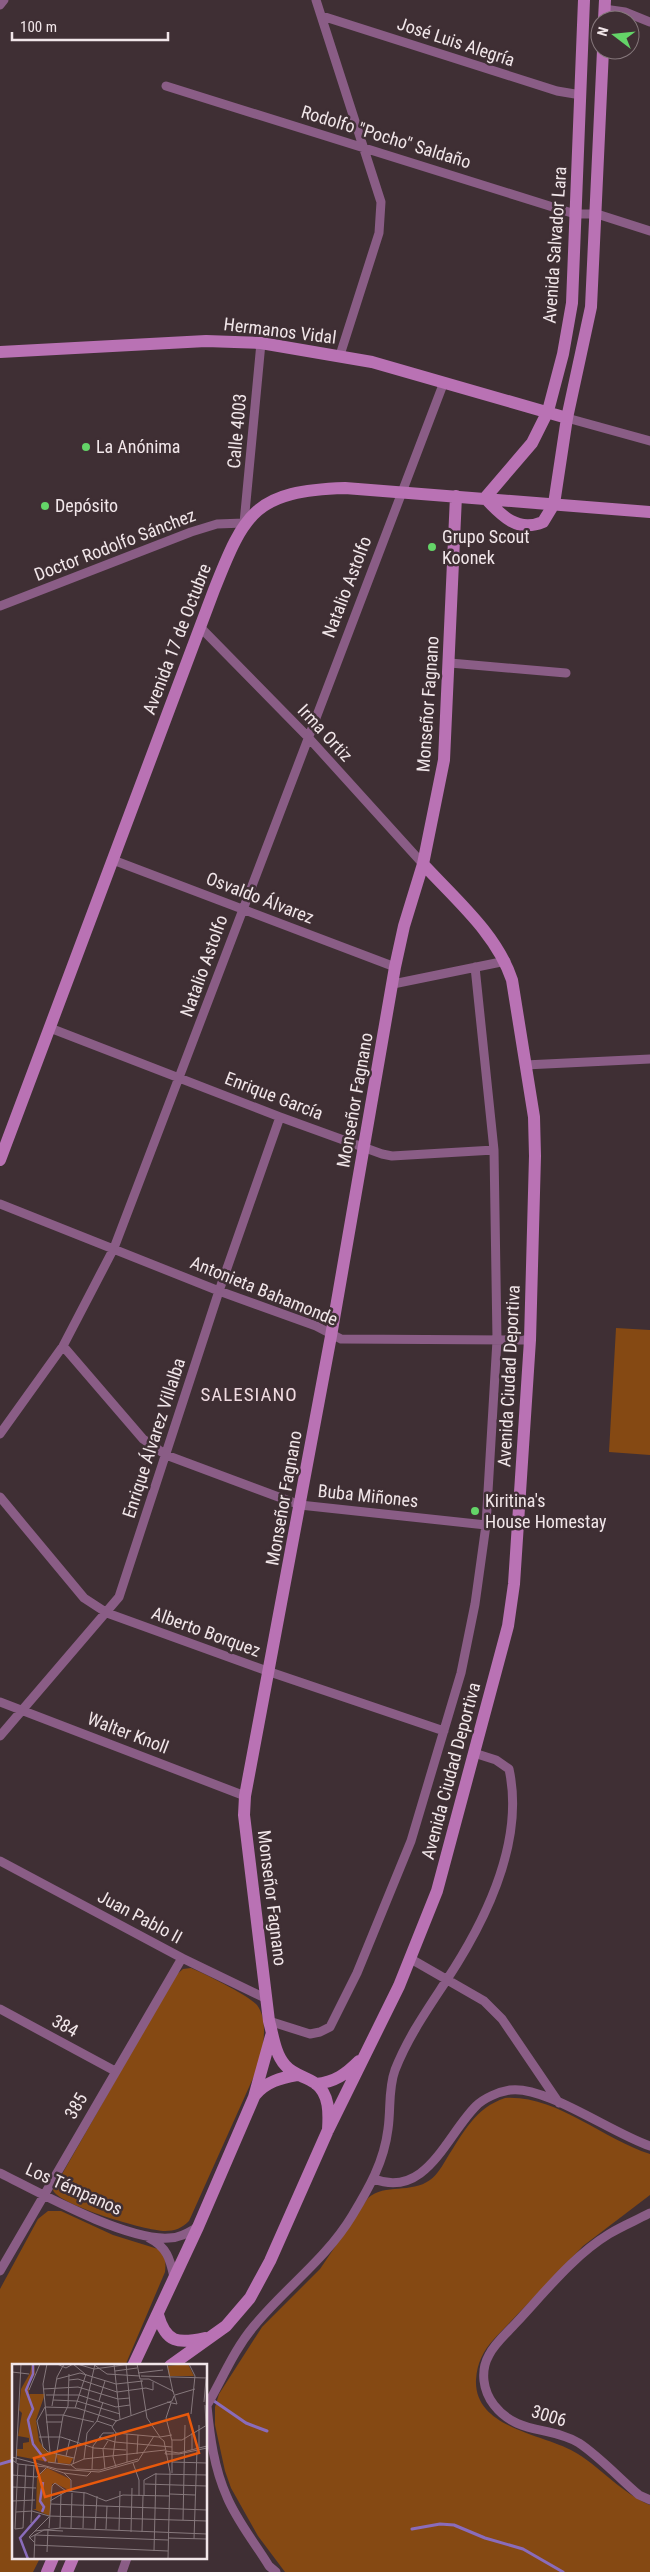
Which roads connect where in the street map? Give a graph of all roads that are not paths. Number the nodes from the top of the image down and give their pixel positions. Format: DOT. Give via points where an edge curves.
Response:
graph roads {
  1 [pos="4,0"];
  2 [pos="316,0"];
  3 [pos="584,0"];
  4 [pos="0,5"];
  5 [pos="322,16"];
  6 [pos="603,60"];
  7 [pos="166,86"];
  8 [pos="580,95"];
  9 [pos="362,146"];
  10 [pos="575,214"];
  11 [pos="596,214"];
  12 [pos="650,231"];
  13 [pos="261,343"];
  14 [pos="0,352"];
  15 [pos="340,355"];
  16 [pos="444,382"];
  17 [pos="548,412"];
  18 [pos="567,418"];
  19 [pos="650,441"];
  20 [pos="401,491"];
  21 [pos="456,496"];
  22 [pos="485,498"];
  23 [pos="554,504"];
  24 [pos="650,512"];
  25 [pos="244,523"];
  26 [pos="0,606"];
  27 [pos="200,627"];
  28 [pos="450,664"];
  29 [pos="566,673"];
  30 [pos="307,736"];
  31 [pos="113,860"];
  32 [pos="423,864"];
  33 [pos="242,909"];
  34 [pos="506,961"];
  35 [pos="395,967"];
  36 [pos="475,967"];
  37 [pos="393,984"];
  38 [pos="50,1028"];
  39 [pos="650,1059"];
  40 [pos="525,1065"];
  41 [pos="180,1077"];
  42 [pos="280,1117"];
  43 [pos="364,1148"];
  44 [pos="494,1150"];
  45 [pos="0,1160"];
  46 [pos="0,1204"];
  47 [pos="114,1248"];
  48 [pos="219,1291"];
  49 [pos="331,1336"];
  50 [pos="497,1340"];
  51 [pos="530,1340"];
  52 [pos="63,1346"];
  53 [pos="0,1434"];
  54 [pos="166,1455"];
  55 [pos="0,1497"];
  56 [pos="300,1505"];
  57 [pos="486,1525"];
  58 [pos="107,1613"];
  59 [pos="270,1672"];
  60 [pos="0,1702"];
  61 [pos="22,1710"];
  62 [pos="444,1731"];
  63 [pos="0,1736"];
  64 [pos="474,1753"];
  65 [pos="245,1796"];
  66 [pos="0,1861"];
  67 [pos="182,1958"];
  68 [pos="411,1959"];
  69 [pos="447,1980"];
  70 [pos="267,1999"];
  71 [pos="0,2009"];
  72 [pos="271,2026"];
  73 [pos="365,2056"];
  74 [pos="115,2071"];
  75 [pos="297,2075"];
  76 [pos="316,2084"];
  77 [pos="254,2097"];
  78 [pos="559,2103"];
  79 [pos="328,2130"];
  80 [pos="650,2146"];
  81 [pos="0,2173"];
  82 [pos="374,2179"];
  83 [pos="44,2195"];
  84 [pos="650,2213"];
  85 [pos="198,2227"];
  86 [pos="135,2232"];
  87 [pos="0,2271"];
  88 [pos="174,2277"];
  89 [pos="158,2315"];
  90 [pos="213,2336"];
  91 [pos="135,2364"];
  92 [pos="173,2364"];
  93 [pos="208,2405"];
  94 [pos="208,2413"];
  95 [pos="650,2500"];
  96 [pos="52,2560"];
  97 [pos="72,2560"];
  98 [pos="126,2560"];
  99 [pos="48,2572"];
  100 [pos="67,2572"];
  101 [pos="122,2572"];
  102 [pos="276,2572"];
  1 -- 4 [label="street"];
  2 -- 5 [label="street"];
  3 -- 8 [label="street, Avenida Salvador Lara"];
  5 -- 8 [label="street, José Luis Alegría" via="557,91"];
  5 -- 9 [label="street"];
  6 -- 11 [label="street"];
  7 -- 9 [label="street, Rodolfo \"Pocho\" Saldaño"];
  8 -- 10 [label="street, Avenida Salvador Lara"];
  9 -- 10 [label="street, Rodolfo \"Pocho\" Saldaño"];
  9 -- 15 [label="street" via="381,202 382,215"];
  10 -- 11 [label="street, Rodolfo \"Pocho\" Saldaño"];
  10 -- 17 [label="street, Avenida Salvador Lara" via="572,302"];
  11 -- 12 [label="street, Rodolfo \"Pocho\" Saldaño"];
  11 -- 18 [label="street" via="591,307"];
  13 -- 14 [label="street, Hermanos Vidal" via="206,341"];
  13 -- 15 [label="street, Hermanos Vidal"];
  13 -- 25 [label="street, Calle 4003"];
  15 -- 16 [label="street, Hermanos Vidal"];
  16 -- 17 [label="street, Hermanos Vidal"];
  16 -- 20 [label="street, Natalio Astolfo"];
  17 -- 18 [label="street, Hermanos Vidal"];
  17 -- 22 [label="street, Avenida Salvador Lara" via="532,444"];
  18 -- 19 [label="street"];
  18 -- 23 [label="street"];
  20 -- 21 [label="street, Avenida 17 de Octubre"];
  20 -- 25 [label="street, Avenida 17 de Octubre" via="345,488 296,492 262,506"];
  20 -- 30 [label="street, Natalio Astolfo"];
  21 -- 22 [label="street, Avenida 17 de Octubre"];
  21 -- 28 [label="street, Monseñor Fagnano"];
  22 -- 23 [label="street, Avenida 17 de Octubre"];
  22 -- 23 [label="street" via="507,520 526,526 543,522"];
  23 -- 24 [label="street, Avenida 17 de Octubre"];
  25 -- 26 [label="street, Doctor Rodolfo Sánchez" via="217,524 191,532"];
  25 -- 27 [label="street, Avenida 17 de Octubre"];
  27 -- 30 [label="street, Irma Ortiz"];
  27 -- 31 [label="street, Avenida 17 de Octubre"];
  28 -- 29 [label="street"];
  28 -- 32 [label="street, Monseñor Fagnano" via="444,760"];
  30 -- 32 [label="street, Irma Ortiz"];
  30 -- 33 [label="street, Natalio Astolfo"];
  31 -- 33 [label="street, Osvaldo Álvarez"];
  31 -- 38 [label="street, Avenida 17 de Octubre"];
  32 -- 34 [label="street, Avenida Ciudad Deportiva" via="495,944"];
  32 -- 35 [label="street, Monseñor Fagnano"];
  33 -- 35 [label="street, Osvaldo Álvarez"];
  33 -- 41 [label="street, Natalio Astolfo"];
  34 -- 36 [label="street"];
  34 -- 40 [label="street, Avenida Ciudad Deportiva"];
  35 -- 37 [label="street, Monseñor Fagnano"];
  36 -- 37 [label="street"];
  36 -- 44 [label="street, Avenida Ciudad Deportiva"];
  37 -- 43 [label="street, Monseñor Fagnano"];
  38 -- 41 [label="street, Enrique García"];
  38 -- 45 [label="street, Avenida 17 de Octubre"];
  39 -- 40 [label="street"];
  40 -- 51 [label="street, Avenida Ciudad Deportiva" via="534,1117 535,1156"];
  41 -- 42 [label="street, Enrique García"];
  41 -- 47 [label="street, Natalio Astolfo"];
  42 -- 43 [label="street, Enrique García"];
  42 -- 48 [label="street, Enrique Álvarez Villalba"];
  43 -- 44 [label="street, Enrique García" via="392,1156"];
  43 -- 49 [label="street, Monseñor Fagnano"];
  44 -- 50 [label="street, Avenida Ciudad Deportiva"];
  46 -- 47 [label="street, Antonieta Bahamonde"];
  47 -- 48 [label="street, Antonieta Bahamonde"];
  47 -- 52 [label="street, Natalio Astolfo"];
  48 -- 49 [label="street, Antonieta Bahamonde" via="316,1326"];
  48 -- 54 [label="street, Enrique Álvarez Villalba"];
  49 -- 50 [label="street, Antonieta Bahamonde" via="350,1341"];
  49 -- 56 [label="street, Monseñor Fagnano"];
  50 -- 51 [label="street, Antonieta Bahamonde"];
  50 -- 57 [label="street, Avenida Ciudad Deportiva"];
  51 -- 64 [label="street, Avenida Ciudad Deportiva" via="513,1593 508,1626"];
  52 -- 53 [label="street, Natalio Astolfo"];
  52 -- 54 [label="street, Buba Miñones" via="143,1439"];
  54 -- 56 [label="street, Buba Miñones"];
  54 -- 58 [label="street, Enrique Álvarez Villalba" via="119,1597"];
  55 -- 58 [label="street, Alberto Borquez" via="84,1598"];
  56 -- 57 [label="street, Buba Miñones"];
  56 -- 59 [label="street, Monseñor Fagnano"];
  57 -- 62 [label="street, Avenida Ciudad Deportiva" via="461,1673"];
  58 -- 59 [label="street, Alberto Borquez"];
  58 -- 61 [label="street, Enrique Álvarez Villalba"];
  59 -- 62 [label="street, Alberto Borquez"];
  59 -- 65 [label="street, Monseñor Fagnano"];
  60 -- 61 [label="street, Walter Knoll"];
  61 -- 63 [label="street, Enrique Álvarez Villalba"];
  61 -- 65 [label="street, Walter Knoll"];
  62 -- 72 [label="street, Avenida Ciudad Deportiva" via="410,1841 369,1945 330,2026 310,2034"];
  64 -- 68 [label="street, Avenida Ciudad Deportiva" via="437,1891"];
  64 -- 69 [label="street" via="496,1760 508,1769 512,1785 511,1830 481,1923"];
  65 -- 70 [label="street, Monseñor Fagnano" via="244,1815"];
  66 -- 67 [label="street, Juan Pablo II"];
  67 -- 70 [label="street, Juan Pablo II"];
  67 -- 74 [label="street, 385"];
  68 -- 69 [label="street"];
  68 -- 73 [label="street, Avenida Ciudad Deportiva"];
  69 -- 78 [label="street" via="484,2001 502,2019"];
  69 -- 82 [label="street" via="414,2029 394,2072 385,2150"];
  70 -- 72 [label="street, Monseñor Fagnano"];
  71 -- 74 [label="street, 384"];
  72 -- 75 [label="street" via="277,2052 284,2065"];
  72 -- 77 [label="street, Monseñor Fagnano" via="269,2049"];
  73 -- 76 [label="street" via="344,2076"];
  73 -- 79 [label="street, Avenida Ciudad Deportiva"];
  74 -- 83 [label="street, 385"];
  75 -- 76 [label="street"];
  75 -- 77 [label="street" via="272,2081"];
  76 -- 79 [label="street" via="330,2110"];
  77 -- 85 [label="street, Monseñor Fagnano"];
  78 -- 80 [label="street"];
  78 -- 82 [label="street" via="525,2090 510,2090 492,2096 476,2106 420,2174 397,2183"];
  79 -- 90 [label="street" via="256,2286 239,2313"];
  81 -- 83 [label="street, Los Témpanos"];
  82 -- 93 [label="street" via="350,2218 312,2267 266,2312 240,2344"];
  83 -- 86 [label="street, Los Témpanos"];
  83 -- 87 [label="street, 385"];
  84 -- 95 [label="street, 3006" via="609,2234 555,2281 489,2354 484,2369 484,2382 494,2405 507,2419 532,2430 579,2443 639,2495"];
  85 -- 86 [label="street, Los Témpanos" via="170,2238"];
  85 -- 88 [label="street, Monseñor Fagnano"];
  86 -- 88 [label="street, Los Témpanos" via="163,2247 168,2253"];
  88 -- 89 [label="street, Monseñor Fagnano"];
  89 -- 90 [label="street" via="162,2329 180,2341"];
  89 -- 91 [label="street, Monseñor Fagnano"];
  90 -- 92 [label="street"];
  94 -- 102 [label="street" via="216,2462 227,2498 269,2566"];
  96 -- 99 [label="street"];
  97 -- 100 [label="street"];
  98 -- 101 [label="street"];
}
